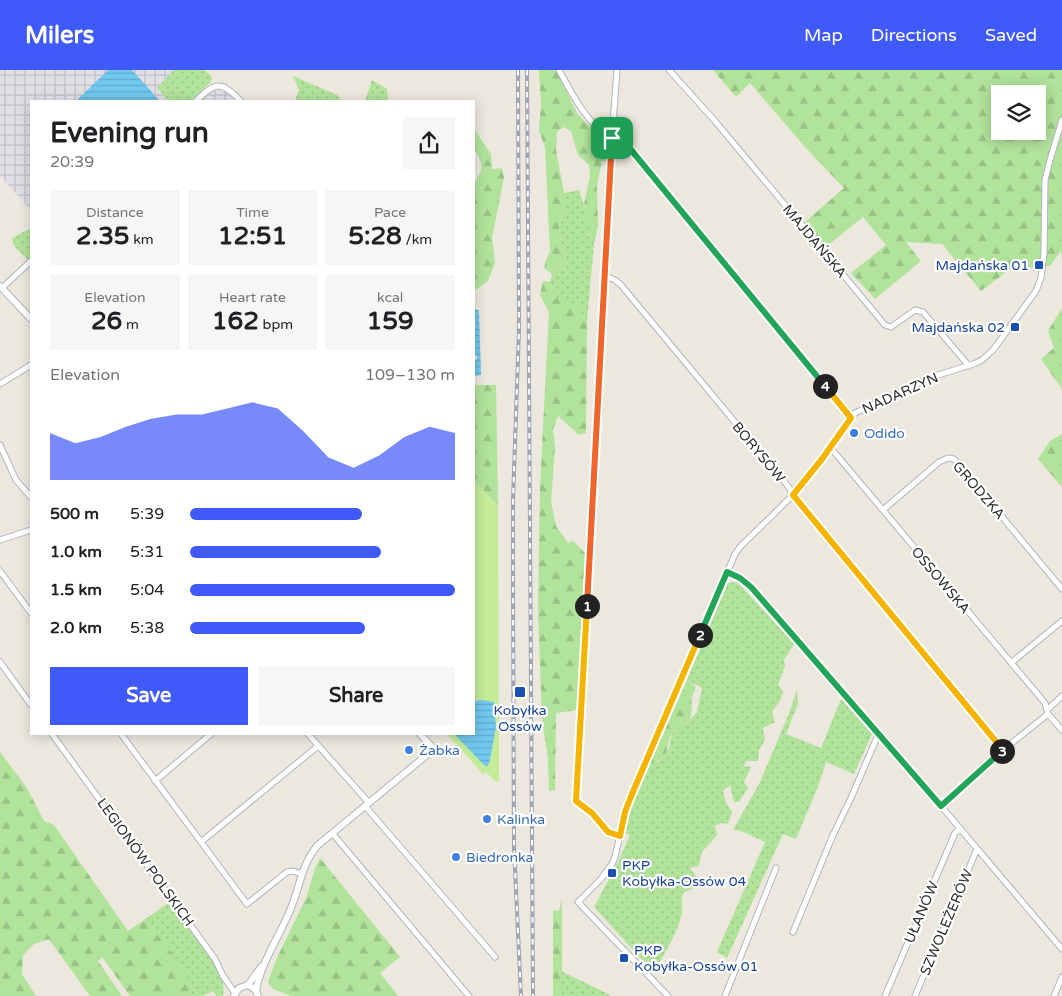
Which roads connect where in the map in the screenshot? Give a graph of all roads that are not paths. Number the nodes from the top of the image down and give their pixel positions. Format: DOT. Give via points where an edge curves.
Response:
graph roads {
  1 [pos="558,70"];
  2 [pos="617,70"];
  3 [pos="669,70"];
  4 [pos="197,100"];
  5 [pos="240,100"];
  6 [pos="1062,120"];
  7 [pos="612,138"];
  8 [pos="30,262"];
  9 [pos="606,276"];
  10 [pos="1,287"];
  11 [pos="30,318"];
  12 [pos="30,365"];
  13 [pos="968,366"];
  14 [pos="0,384"];
  15 [pos="851,418"];
  16 [pos="0,446"];
  17 [pos="830,447"];
  18 [pos="793,495"];
  19 [pos="30,496"];
  20 [pos="883,510"];
  21 [pos="30,530"];
  22 [pos="0,540"];
  23 [pos="0,571"];
  24 [pos="727,572"];
  25 [pos="1062,589"];
  26 [pos="30,612"];
  27 [pos="1062,621"];
  28 [pos="0,662"];
  29 [pos="1011,663"];
  30 [pos="1062,696"];
  31 [pos="30,704"];
  32 [pos="1048,712"];
  33 [pos="1062,730"];
  34 [pos="53,735"];
  35 [pos="122,735"];
  36 [pos="211,735"];
  37 [pos="309,735"];
  38 [pos="421,735"];
  39 [pos="878,735"];
  40 [pos="318,746"];
  41 [pos="1003,750"];
  42 [pos="155,780"];
  43 [pos="367,805"];
  44 [pos="941,806"];
  45 [pos="960,829"];
  46 [pos="333,834"];
  47 [pos="620,836"];
  48 [pos="201,842"];
  49 [pos="977,849"];
  50 [pos="776,868"];
  51 [pos="302,874"];
  52 [pos="793,932"];
  53 [pos="1062,949"];
  54 [pos="495,957"];
  55 [pos="264,962"];
  56 [pos="1062,977"];
  57 [pos="248,985"];
  58 [pos="257,993"];
  59 [pos="235,994"];
  60 [pos="266,996"];
  61 [pos="469,996"];
  62 [pos="668,996"];
  63 [pos="725,996"];
  64 [pos="885,996"];
  65 [pos="915,996"];
  66 [pos="1054,996"];
  1 -- 7 [label="street" via="593,123"];
  2 -- 7 [label="street"];
  3 -- 13 [label="street, MAJDAŃSKA" via="885,325 891,327 915,310 923,312"];
  4 -- 5 [label="street" via="212,87 222,86"];
  6 -- 13 [label="street, NADARZYN" via="1045,180 1043,266 1036,291 989,355"];
  7 -- 9 [label="street"];
  7 -- 15 [label="street" via="627,145"];
  8 -- 10 [label="street"];
  9 -- 18 [label="street, BORYSÓW" via="621,285"];
  9 -- 47 [label="street" via="576,801 592,813 608,832"];
  10 -- 11 [label="street"];
  12 -- 14 [label="street"];
  13 -- 15 [label="street, NADARZYN" via="929,378 862,409"];
  15 -- 17 [label="street, NADARZYN"];
  16 -- 19 [label="street" via="16,480"];
  17 -- 18 [label="street, NADARZYN"];
  17 -- 20 [label="street, OSSOWSKA"];
  18 -- 24 [label="street, NADARZYN" via="740,547"];
  18 -- 41 [label="street, BORYSÓW"];
  20 -- 25 [label="street, GRODZKA" via="939,462 954,459"];
  20 -- 29 [label="street, OSSOWSKA"];
  21 -- 22 [label="street"];
  23 -- 26 [label="street"];
  24 -- 39 [label="street" via="751,587"];
  24 -- 47 [label="street, NADARZYN" via="632,794"];
  27 -- 29 [label="street"];
  28 -- 31 [label="street"];
  29 -- 32 [label="street, OSSOWSKA"];
  30 -- 32 [label="street"];
  32 -- 33 [label="street, OSSOWSKA"];
  32 -- 41 [label="street"];
  34 -- 59 [label="street, LEGIONÓW POLSKICH" via="216,959"];
  35 -- 42 [label="street"];
  36 -- 42 [label="street"];
  37 -- 40 [label="street"];
  38 -- 43 [label="street" via="434,749"];
  39 -- 44 [label="street"];
  39 -- 52 [label="street"];
  40 -- 43 [label="street"];
  40 -- 48 [label="street"];
  41 -- 44 [label="street"];
  42 -- 48 [label="street"];
  43 -- 46 [label="street"];
  43 -- 54 [label="street"];
  44 -- 45 [label="street"];
  45 -- 49 [label="street"];
  45 -- 64 [label="street, UŁANÓW" via="955,832"];
  46 -- 51 [label="street" via="311,854"];
  46 -- 61 [label="street"];
  47 -- 62 [label="street, NADARZYN" via="608,870 578,902"];
  48 -- 51 [label="street" via="247,904 287,872"];
  49 -- 53 [label="street"];
  49 -- 65 [label="street, SZWOLEŻERÓW"];
  50 -- 63 [label="street"];
  51 -- 55 [label="street" via="292,907"];
  55 -- 57 [label="street"];
  55 -- 58 [label="street"];
  56 -- 66 [label="street"];
  57 -- 58 [label="street"];
  57 -- 59 [label="street" via="239,988"];
  58 -- 60 [label="street"];
}
